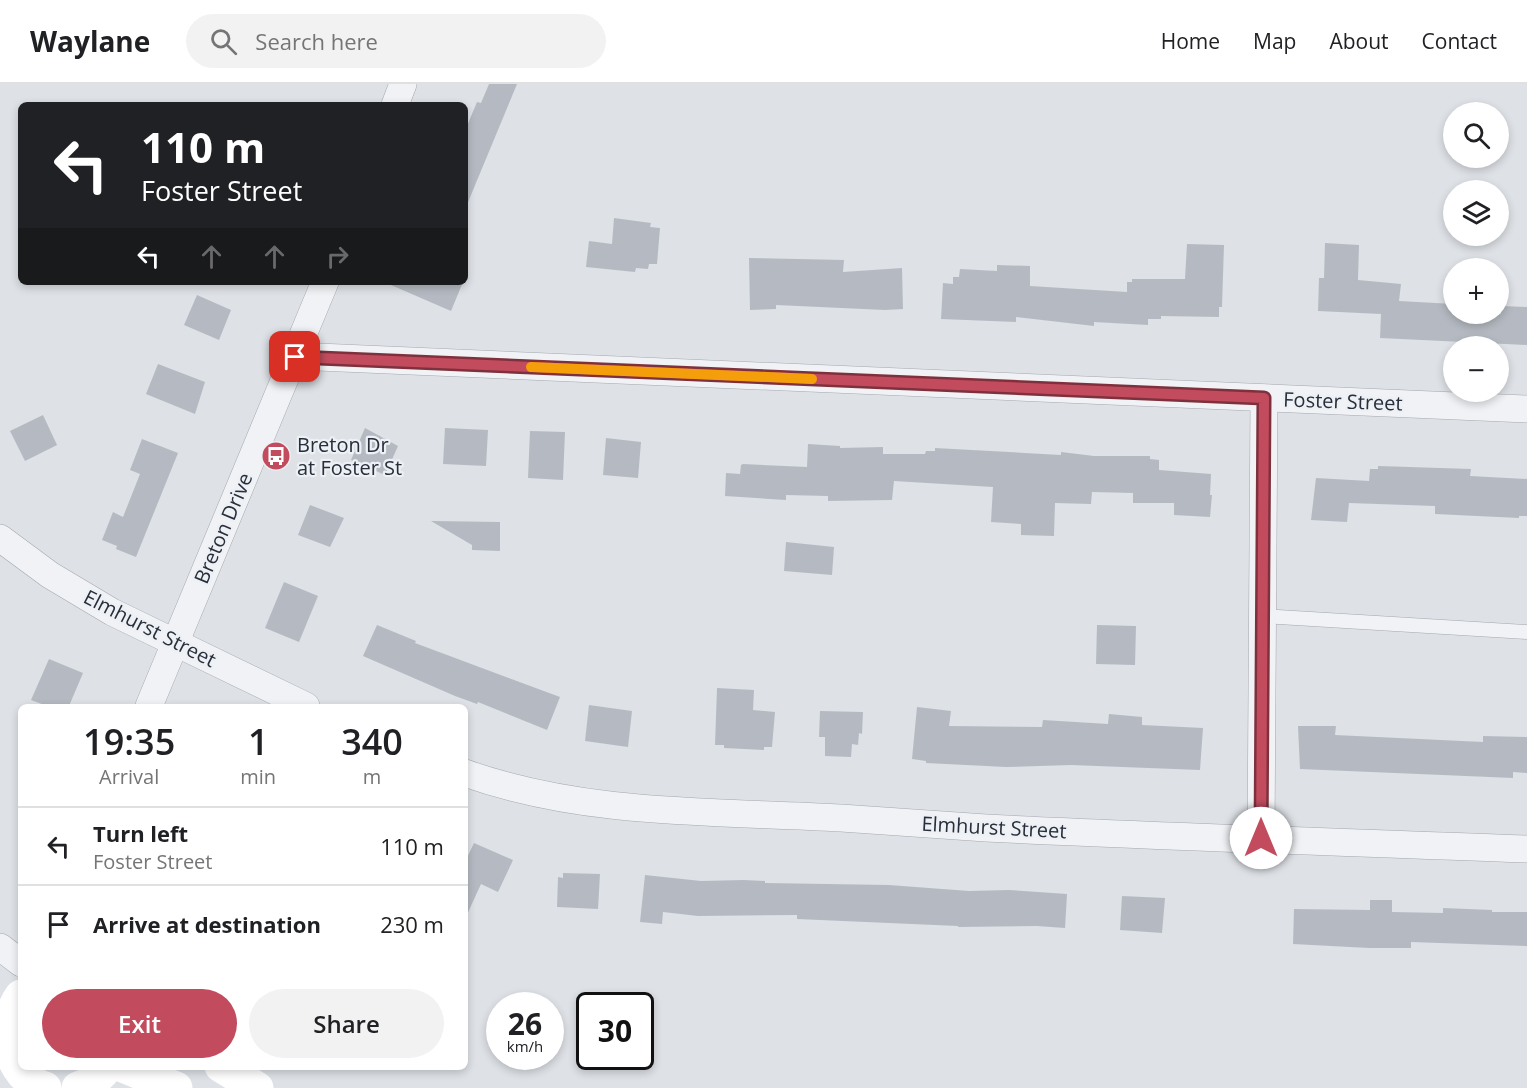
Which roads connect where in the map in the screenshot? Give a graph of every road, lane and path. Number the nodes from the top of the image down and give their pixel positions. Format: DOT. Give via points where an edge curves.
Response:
graph roads {
  1 [pos="403,84"];
  2 [pos="396,102"];
  3 [pos="324,285"];
  4 [pos="295,357"];
  5 [pos="1264,398"];
  6 [pos="1527,409"];
  7 [pos="0,538"];
  8 [pos="1262,616"];
  9 [pos="1527,632"];
  10 [pos="175,642"];
  11 [pos="150,704"];
  12 [pos="302,704"];
  13 [pos="468,775"];
  14 [pos="1261,838"];
  15 [pos="1527,849"];
  16 [pos="0,947"];
  17 [pos="18,961"];
  18 [pos="18,1000"];
  19 [pos="5,1059"];
  20 [pos="105,1070"];
  21 [pos="132,1070"];
  22 [pos="228,1070"];
  23 [pos="45,1088"];
  24 [pos="78,1088"];
  25 [pos="174,1088"];
  26 [pos="257,1088"];
  1 -- 2 [label="street"];
  3 -- 4 [label="street, Breton Drive"];
  4 -- 5 [label="street, Foster Street"];
  4 -- 10 [label="street, Breton Drive"];
  5 -- 6 [label="street, Foster Street"];
  5 -- 8 [label="street"];
  7 -- 10 [label="street, Elmhurst Street" via="80,594"];
  8 -- 9 [label="lane"];
  8 -- 14 [label="street"];
  10 -- 11 [label="street, Breton Drive"];
  10 -- 12 [label="street, Elmhurst Street"];
  13 -- 14 [label="street, Elmhurst Street" via="547,796 622,808"];
  14 -- 15 [label="street, Elmhurst Street"];
  16 -- 17 [label="street"];
  18 -- 19 [label="street" via="5,1028"];
  19 -- 23 [label="street" via="21,1075"];
  20 -- 24 [label="street" via="88,1085"];
  21 -- 25 [label="street"];
  22 -- 26 [label="street"];
}
